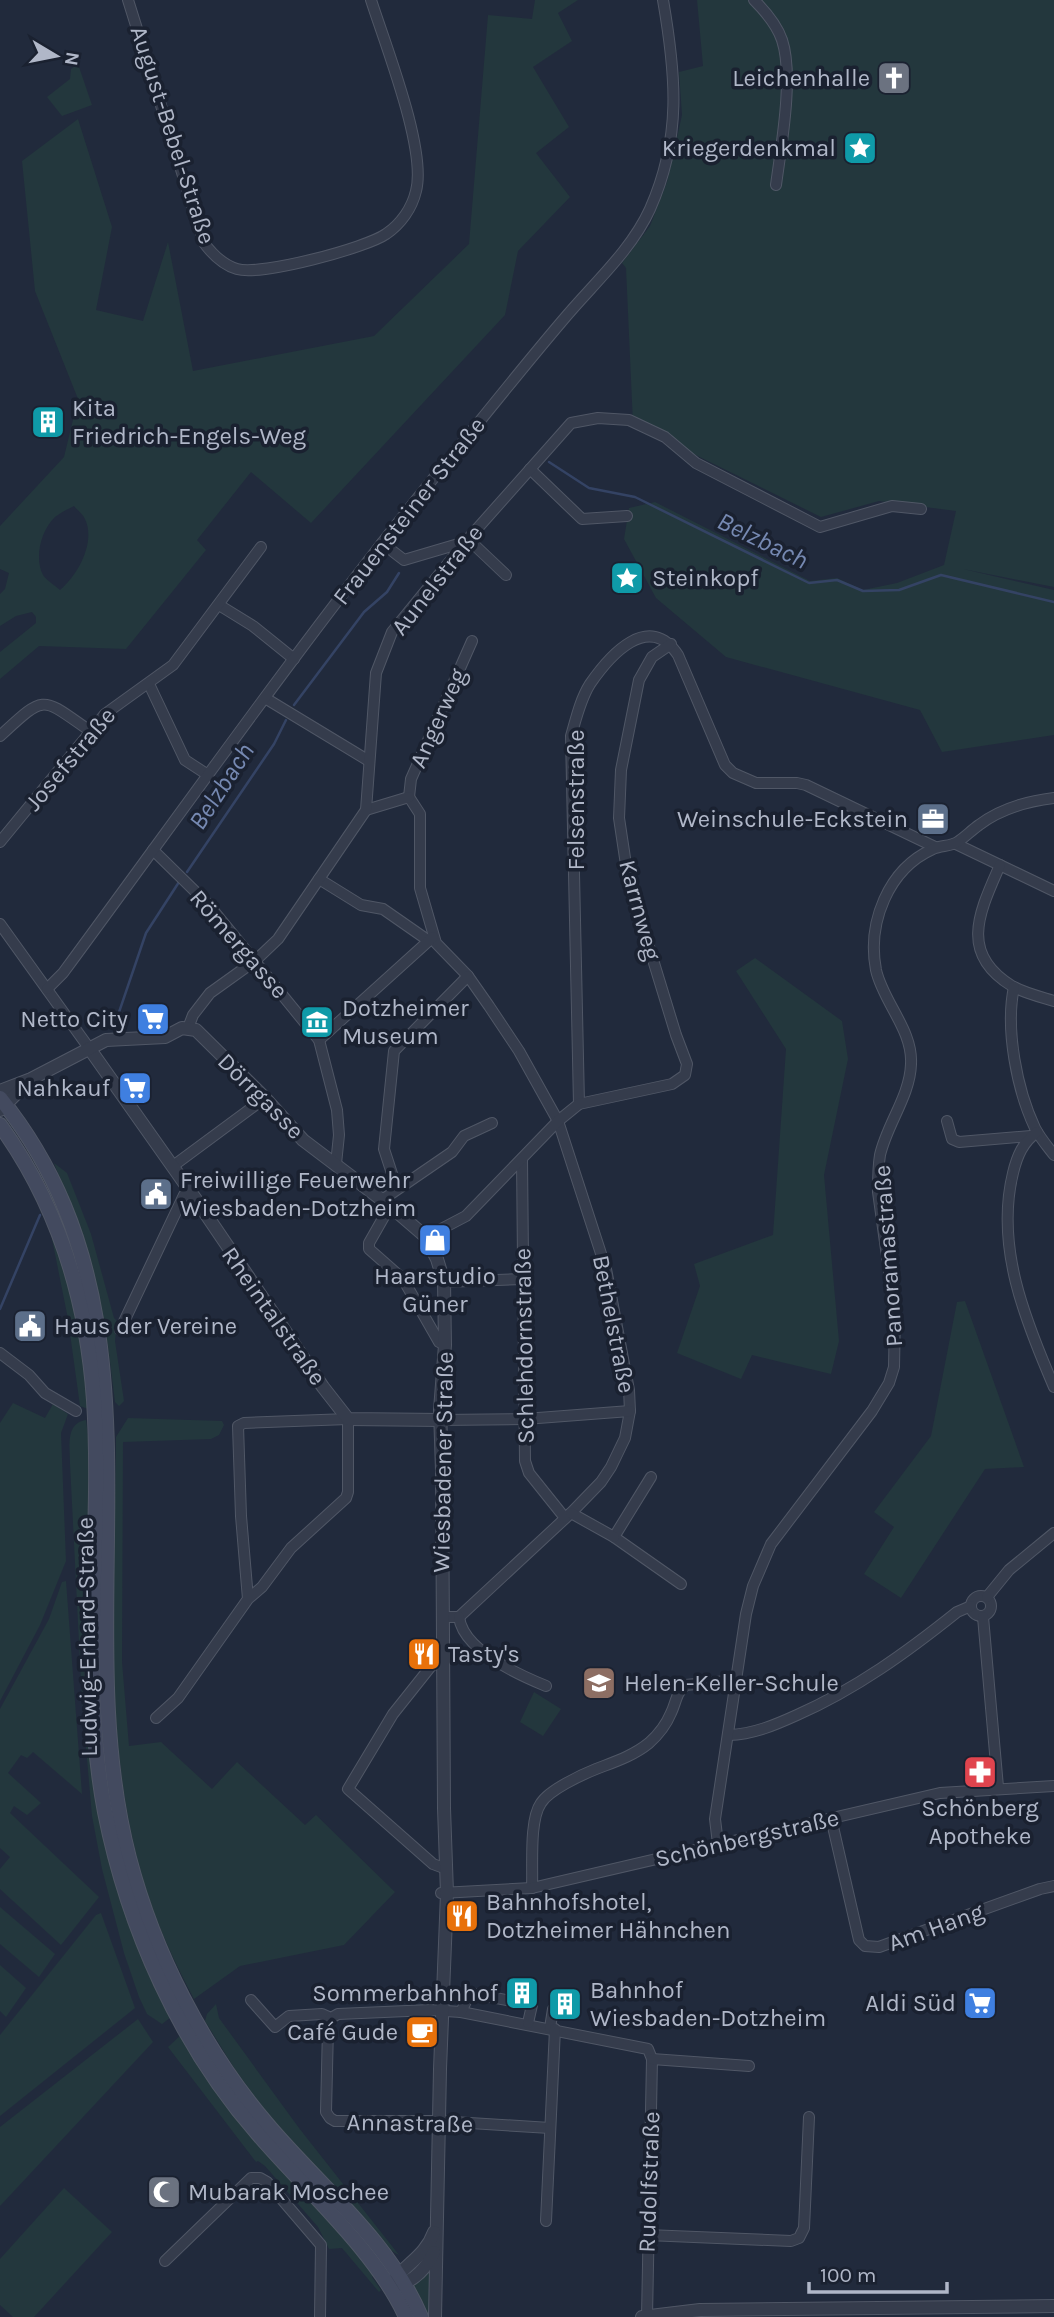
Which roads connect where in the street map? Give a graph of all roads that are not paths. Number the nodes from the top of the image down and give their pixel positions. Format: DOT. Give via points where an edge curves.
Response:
graph roads {
  1 [pos="128,0"];
  2 [pos="371,0"];
  3 [pos="663,0"];
  4 [pos="754,0"];
  5 [pos="776,185"];
  6 [pos="530,469"];
  7 [pos="921,509"];
  8 [pos="626,516"];
  9 [pos="467,540"];
  10 [pos="382,543"];
  11 [pos="261,547"];
  12 [pos="506,575"];
  13 [pos="219,605"];
  14 [pos="472,641"];
  15 [pos="671,645"];
  16 [pos="294,659"];
  17 [pos="149,684"];
  18 [pos="265,698"];
  19 [pos="90,731"];
  20 [pos="0,736"];
  21 [pos="369,761"];
  22 [pos="208,775"];
  23 [pos="409,797"];
  24 [pos="1054,797"];
  25 [pos="366,810"];
  26 [pos="0,842"];
  27 [pos="956,844"];
  28 [pos="935,848"];
  29 [pos="153,850"];
  30 [pos="1000,865"];
  31 [pos="319,879"];
  32 [pos="1054,891"];
  33 [pos="0,924"];
  34 [pos="431,939"];
  35 [pos="256,960"];
  36 [pos="468,976"];
  37 [pos="1014,987"];
  38 [pos="47,989"];
  39 [pos="1054,1001"];
  40 [pos="188,1028"];
  41 [pos="319,1040"];
  42 [pos="89,1048"];
  43 [pos="265,1098"];
  44 [pos="1,1101"];
  45 [pos="579,1104"];
  46 [pos="558,1121"];
  47 [pos="947,1121"];
  48 [pos="492,1123"];
  49 [pos="2,1129"];
  50 [pos="1034,1134"];
  51 [pos="1054,1156"];
  52 [pos="522,1159"];
  53 [pos="336,1164"];
  54 [pos="173,1166"];
  55 [pos="397,1189"];
  56 [pos="190,1191"];
  57 [pos="386,1203"];
  58 [pos="426,1237"];
  59 [pos="523,1279"];
  60 [pos="444,1282"];
  61 [pos="120,1329"];
  62 [pos="445,1345"];
  63 [pos="0,1353"];
  64 [pos="1054,1387"];
  65 [pos="100,1401"];
  66 [pos="76,1411"];
  67 [pos="630,1411"];
  68 [pos="348,1419"];
  69 [pos="525,1419"];
  70 [pos="441,1420"];
  71 [pos="651,1477"];
  72 [pos="568,1516"];
  73 [pos="1054,1533"];
  74 [pos="614,1537"];
  75 [pos="681,1584"];
  76 [pos="987,1597"];
  77 [pos="248,1599"];
  78 [pos="971,1606"];
  79 [pos="442,1617"];
  80 [pos="460,1617"];
  81 [pos="983,1617"];
  82 [pos="443,1663"];
  83 [pos="737,1680"];
  84 [pos="546,1686"];
  85 [pos="156,1718"];
  86 [pos="729,1735"];
  87 [pos="1054,1786"];
  88 [pos="998,1787"];
  89 [pos="444,1808"];
  90 [pos="831,1818"];
  91 [pos="718,1844"];
  92 [pos="441,1867"];
  93 [pos="1054,1886"];
  94 [pos="532,1888"];
  95 [pos="444,1893"];
  96 [pos="251,2000"];
  97 [pos="440,2010"];
  98 [pos="553,2010"];
  99 [pos="461,2012"];
  100 [pos="331,2018"];
  101 [pos="528,2023"];
  102 [pos="552,2028"];
  103 [pos="650,2054"];
  104 [pos="749,2066"];
  105 [pos="809,2117"];
  106 [pos="438,2122"];
  107 [pos="550,2129"];
  108 [pos="546,2221"];
  109 [pos="436,2225"];
  110 [pos="648,2235"];
  111 [pos="436,2247"];
  112 [pos="165,2261"];
  113 [pos="398,2281"];
  114 [pos="1054,2306"];
  115 [pos="889,2313"];
  116 [pos="320,2317"];
  117 [pos="406,2317"];
  118 [pos="421,2317"];
  119 [pos="435,2317"];
  120 [pos="645,2317"];
  1 -- 2 [label="street, August-Bebel-Straße" via="204,243 226,265 255,271 377,239 402,219 413,200 419,175 416,150"];
  3 -- 10 [label="street, Frauensteiner Straße" via="675,117 659,189 641,228"];
  4 -- 5 [label="street" via="782,40 786,85"];
  6 -- 7 [label="street, Aunelstraße" via="571,424 598,418 629,420 665,437 696,463 820,527 892,506"];
  6 -- 8 [label="street" via="582,519"];
  6 -- 9 [label="street, Aunelstraße"];
  9 -- 10 [label="street" via="404,560"];
  9 -- 12 [label="street"];
  9 -- 21 [label="street, Aunelstraße" via="392,632 376,673"];
  10 -- 16 [label="street, Frauensteiner Straße"];
  11 -- 13 [label="street, Josefstraße"];
  13 -- 16 [label="street"];
  13 -- 17 [label="street, Josefstraße" via="173,665"];
  14 -- 23 [label="street, Angerweg" via="411,779"];
  15 -- 28 [label="street" via="720,757 733,773 756,783 806,785"];
  15 -- 45 [label="street, Felsenstraße" via="646,636 626,646 589,686 571,736"];
  15 -- 45 [label="street, Karrnweg" via="652,657 639,680 621,770 619,818 628,878 687,1064 685,1074 672,1084"];
  16 -- 18 [label="street, Frauensteiner Straße"];
  17 -- 19 [label="street, Josefstraße" via="116,704"];
  17 -- 22 [label="street" via="185,760"];
  18 -- 21 [label="street"];
  18 -- 22 [label="street, Frauensteiner Straße"];
  19 -- 20 [label="street" via="49,704 39,704"];
  19 -- 26 [label="street, Josefstraße"];
  21 -- 25 [label="street, Aunelstraße"];
  22 -- 29 [label="street, Frauensteiner Straße"];
  23 -- 25 [label="street"];
  23 -- 34 [label="street" via="420,814 419,888"];
  24 -- 27 [label="street" via="1001,812"];
  25 -- 31 [label="street"];
  27 -- 28 [label="street, Panoramastraße"];
  27 -- 30 [label="street"];
  28 -- 83 [label="street, Panoramastraße" via="901,873 884,900 873,951 877,973 910,1046 912,1061 878,1174 895,1314 894,1367 882,1397 785,1524 762,1562 746,1614"];
  29 -- 35 [label="street, Römergasse"];
  29 -- 38 [label="street, Frauensteiner Straße"];
  30 -- 32 [label="street"];
  30 -- 37 [label="street" via="977,926 979,945 986,962"];
  31 -- 34 [label="street" via="360,905 383,909"];
  31 -- 35 [label="street" via="278,939"];
  33 -- 38 [label="street"];
  34 -- 36 [label="street, Bethelstraße"];
  34 -- 41 [label="street"];
  35 -- 40 [label="street" via="216,988"];
  35 -- 41 [label="street, Römergasse"];
  36 -- 46 [label="street, Bethelstraße" via="519,1051"];
  36 -- 55 [label="street" via="394,1051 384,1149"];
  37 -- 39 [label="street"];
  37 -- 50 [label="street" via="1010,1017 1016,1064"];
  38 -- 42 [label="street"];
  40 -- 42 [label="street" via="165,1037 106,1040"];
  40 -- 43 [label="street, Dörrgasse" via="200,1033"];
  41 -- 53 [label="street, Römergasse" via="337,1110"];
  42 -- 44 [label="street"];
  42 -- 54 [label="street, Rheintalstraße"];
  43 -- 53 [label="street, Dörrgasse" via="303,1140"];
  43 -- 54 [label="street"];
  44 -- 65 [label="main road, Ludwig-Erhard-Straße" via="31,1139 67,1214 96,1312"];
  45 -- 46 [label="street"];
  46 -- 52 [label="street"];
  46 -- 67 [label="street, Bethelstraße" via="606,1269"];
  47 -- 50 [label="street" via="953,1139 959,1142"];
  48 -- 55 [label="street" via="464,1136 452,1152"];
  49 -- 65 [label="main road, Ludwig-Erhard-Straße" via="34,1177 68,1259"];
  50 -- 51 [label="street"];
  50 -- 64 [label="street" via="1020,1151 1010,1186 1008,1246 1021,1301"];
  52 -- 58 [label="street" via="467,1216"];
  52 -- 59 [label="street, Schlehdornstraße"];
  53 -- 57 [label="street, Wiesbadener Straße"];
  54 -- 56 [label="street, Rheintalstraße"];
  55 -- 57 [label="street"];
  56 -- 61 [label="street" via="184,1195"];
  56 -- 68 [label="street, Rheintalstraße"];
  57 -- 58 [label="street, Wiesbadener Straße"];
  57 -- 62 [label="street" via="369,1249 403,1279"];
  58 -- 60 [label="street, Wiesbadener Straße"];
  59 -- 60 [label="street"];
  59 -- 69 [label="street, Schlehdornstraße"];
  60 -- 62 [label="street, Wiesbadener Straße"];
  62 -- 70 [label="street, Wiesbadener Straße"];
  63 -- 66 [label="street" via="44,1392"];
  65 -- 113 [label="main road, Ludwig-Erhard-Straße" via="92,1632 95,1733 105,1811 125,1891 163,1984 209,2068 255,2132 366,2255"];
  67 -- 69 [label="street"];
  67 -- 72 [label="street, Bethelstraße" via="625,1438 611,1468"];
  68 -- 70 [label="street"];
  68 -- 77 [label="street" via="348,1492 343,1502 291,1548"];
  68 -- 77 [label="street" via="240,1425"];
  69 -- 70 [label="street"];
  69 -- 72 [label="street, Schlehdornstraße" via="527,1470"];
  70 -- 79 [label="street, Wiesbadener Straße"];
  71 -- 74 [label="street"];
  72 -- 74 [label="street"];
  72 -- 80 [label="street, Bethelstraße"];
  73 -- 76 [label="street" via="1009,1570"];
  74 -- 75 [label="street"];
  76 -- 78 [label="street" via="978,1597"];
  76 -- 81 [label="street" via="991,1610"];
  77 -- 85 [label="street" via="177,1698"];
  78 -- 81 [label="street"];
  78 -- 86 [label="street" via="826,1702 762,1730"];
  79 -- 80 [label="street"];
  79 -- 82 [label="street, Wiesbadener Straße"];
  80 -- 84 [label="street" via="469,1639 509,1670"];
  81 -- 88 [label="street"];
  82 -- 89 [label="street, Wiesbadener Straße"];
  82 -- 92 [label="street" via="432,1665 393,1714 348,1789"];
  83 -- 86 [label="street, Panoramastraße"];
  83 -- 94 [label="street" via="686,1685 662,1730 639,1751 586,1773 541,1802 534,1822"];
  86 -- 91 [label="street, Panoramastraße" via="715,1819"];
  87 -- 88 [label="street, Schönbergstraße"];
  88 -- 90 [label="street, Schönbergstraße" via="940,1793"];
  89 -- 92 [label="street, Wiesbadener Straße"];
  89 -- 95 [label="street, Wiesbadener Straße"];
  90 -- 91 [label="street, Schönbergstraße"];
  90 -- 93 [label="street, Am Hang" via="859,1940 869,1948"];
  91 -- 94 [label="street, Schönbergstraße"];
  92 -- 95 [label="street, Wiesbadener Straße"];
  94 -- 95 [label="street, Schönbergstraße"];
  95 -- 97 [label="street, Wiesbadener Straße"];
  96 -- 100 [label="street" via="275,2027 289,2016 322,2014"];
  97 -- 99 [label="street"];
  97 -- 100 [label="street"];
  97 -- 106 [label="street, Wiesbadener Straße"];
  98 -- 102 [label="street"];
  99 -- 101 [label="street"];
  99 -- 101 [label="street" via="470,1993 532,2005"];
  100 -- 106 [label="street, Annastraße" via="326,2112 330,2118"];
  101 -- 102 [label="street"];
  102 -- 103 [label="street"];
  102 -- 107 [label="street"];
  103 -- 104 [label="street"];
  103 -- 110 [label="street, Rudolfstraße"];
  105 -- 110 [label="street" via="804,2228 799,2238"];
  106 -- 107 [label="street, Annastraße"];
  106 -- 109 [label="street, Wiesbadener Straße"];
  107 -- 108 [label="street"];
  109 -- 111 [label="street, Wiesbadener Straße"];
  109 -- 113 [label="street, Wiesbadener Straße" via="418,2258"];
  110 -- 120 [label="street, Rudolfstraße"];
  111 -- 113 [label="street" via="424,2269"];
  111 -- 119 [label="street, Wiesbadener Straße"];
  112 -- 116 [label="street" via="251,2178 260,2178 321,2245"];
  113 -- 117 [label="main road, Ludwig-Erhard-Straße"];
  113 -- 118 [label="main road, Ludwig-Erhard-Straße"];
  114 -- 115 [label="street"];
  115 -- 120 [label="street" via="682,2311"];
}
